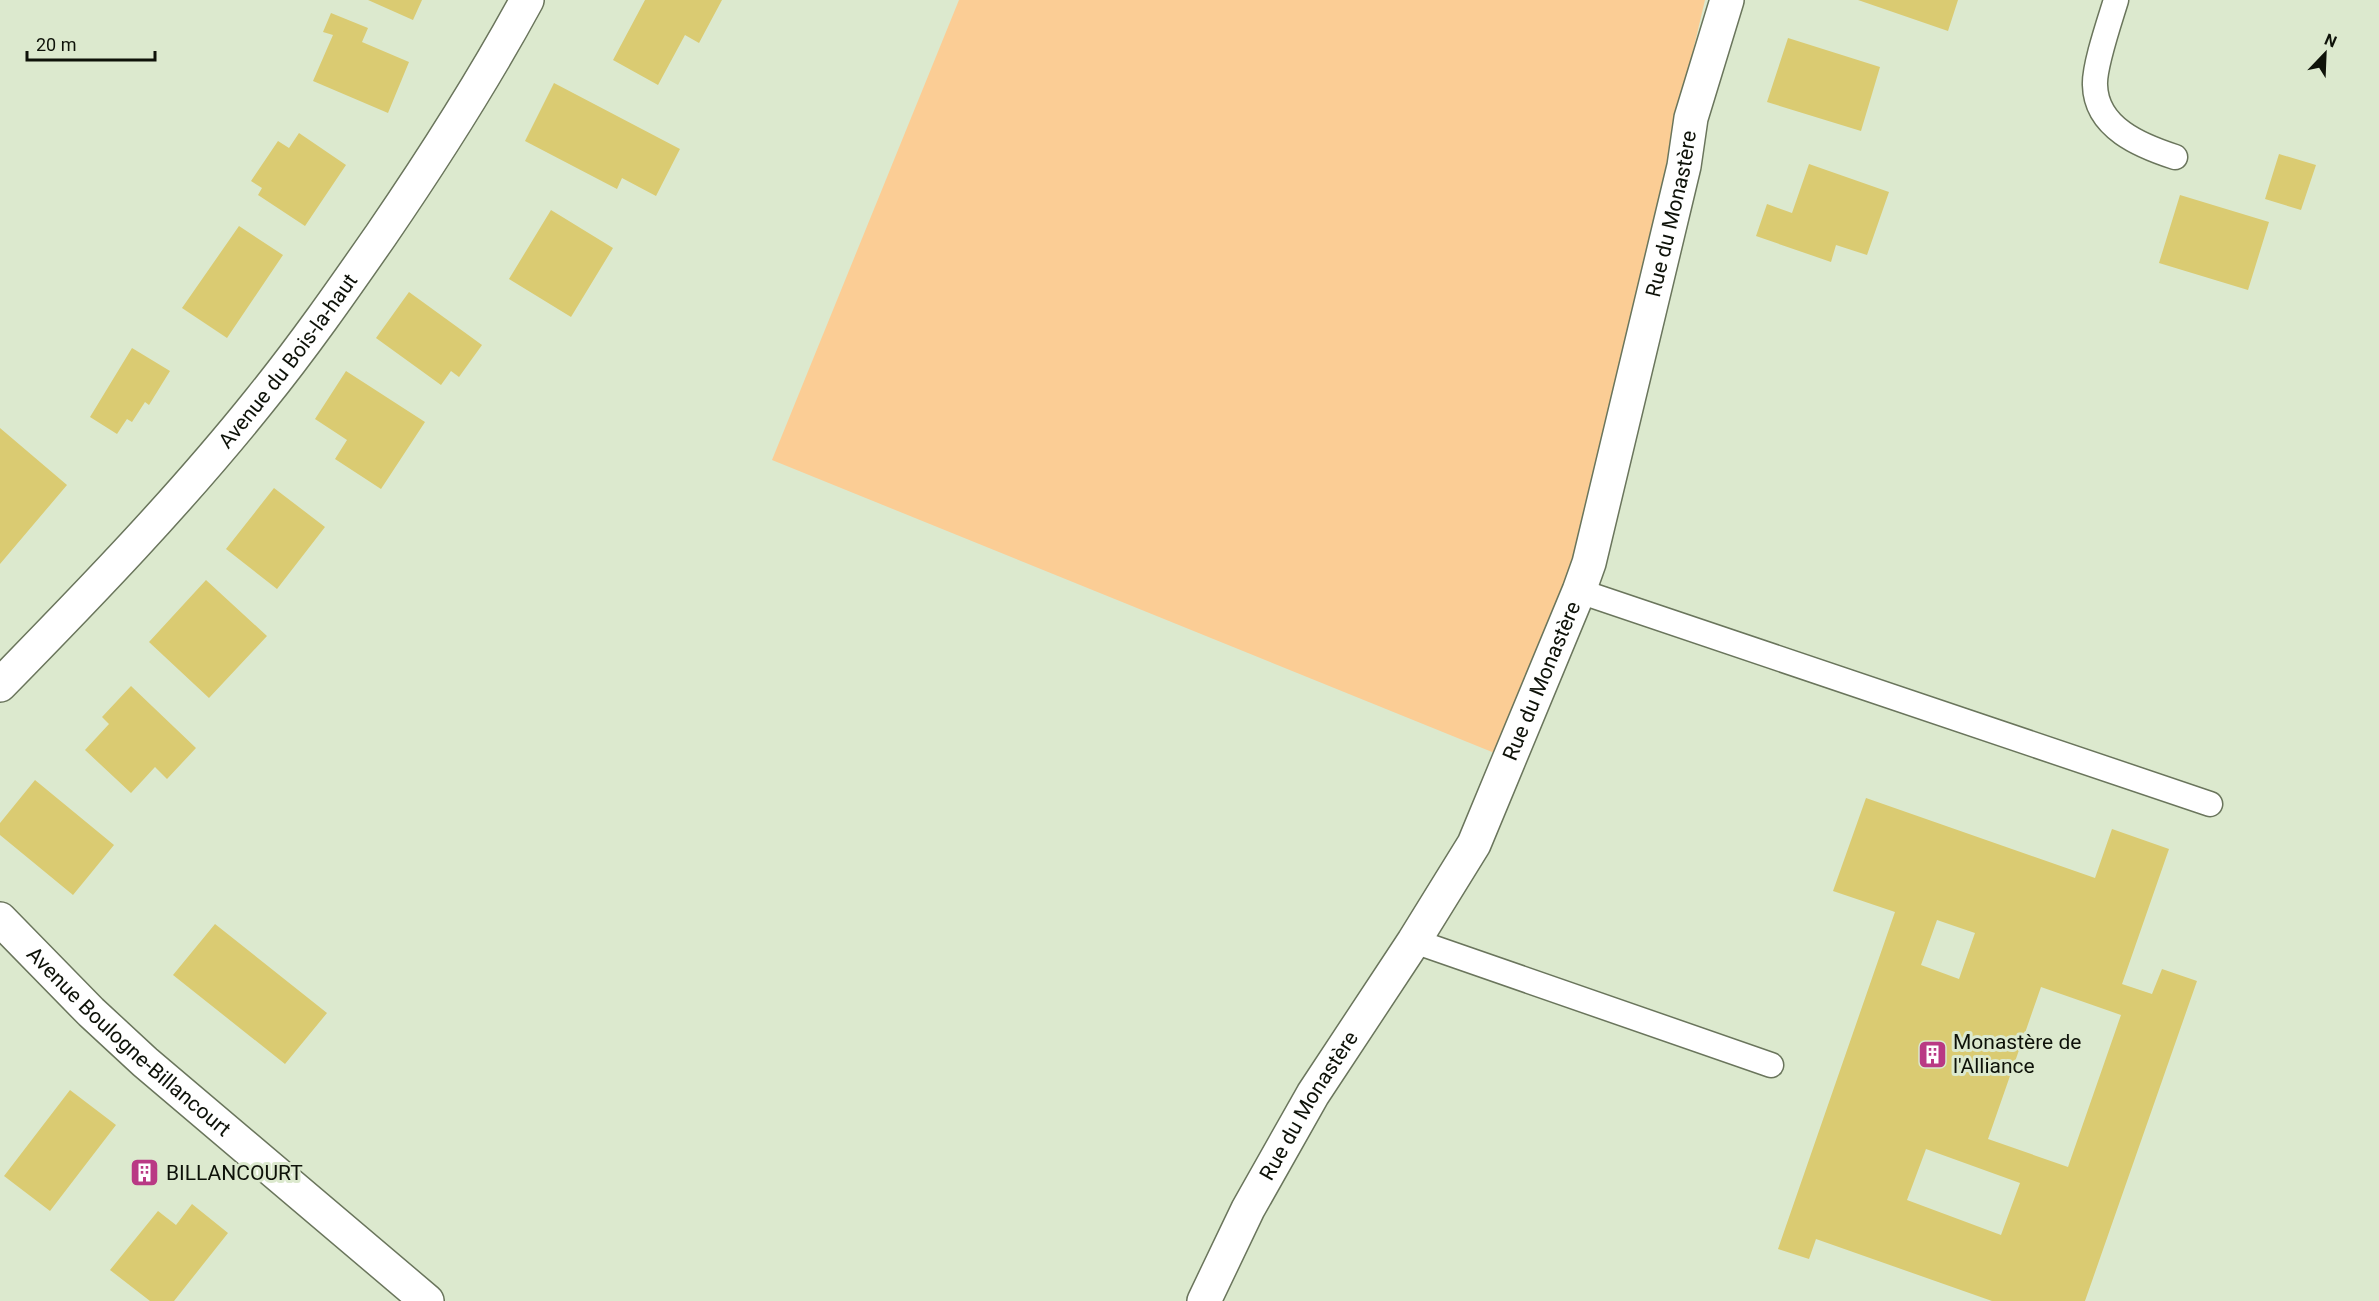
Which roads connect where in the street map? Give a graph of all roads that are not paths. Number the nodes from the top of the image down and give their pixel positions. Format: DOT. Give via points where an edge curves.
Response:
graph roads {
  1 [pos="527,0"];
  2 [pos="1727,0"];
  3 [pos="2116,0"];
  4 [pos="2175,157"];
  5 [pos="1579,591"];
  6 [pos="0,685"];
  7 [pos="2210,804"];
  8 [pos="0,919"];
  9 [pos="1414,940"];
  10 [pos="1771,1065"];
  11 [pos="427,1301"];
  12 [pos="1204,1301"];
  1 -- 6 [label="street, Avenue du Bois-la-haut" via="430,163 313,332 192,482"];
  2 -- 5 [label="street, Rue du Monastère" via="1691,118 1682,178"];
  3 -- 4 [label="lane" via="2094,84 2098,102 2106,118 2137,144"];
  5 -- 7 [label="lane"];
  5 -- 9 [label="street, Rue du Monastère" via="1474,844"];
  8 -- 11 [label="street, Avenue Boulogne-Billancourt" via="145,1062"];
  9 -- 10 [label="lane"];
  9 -- 12 [label="street, Rue du Monastère" via="1313,1094 1248,1209"];
}
